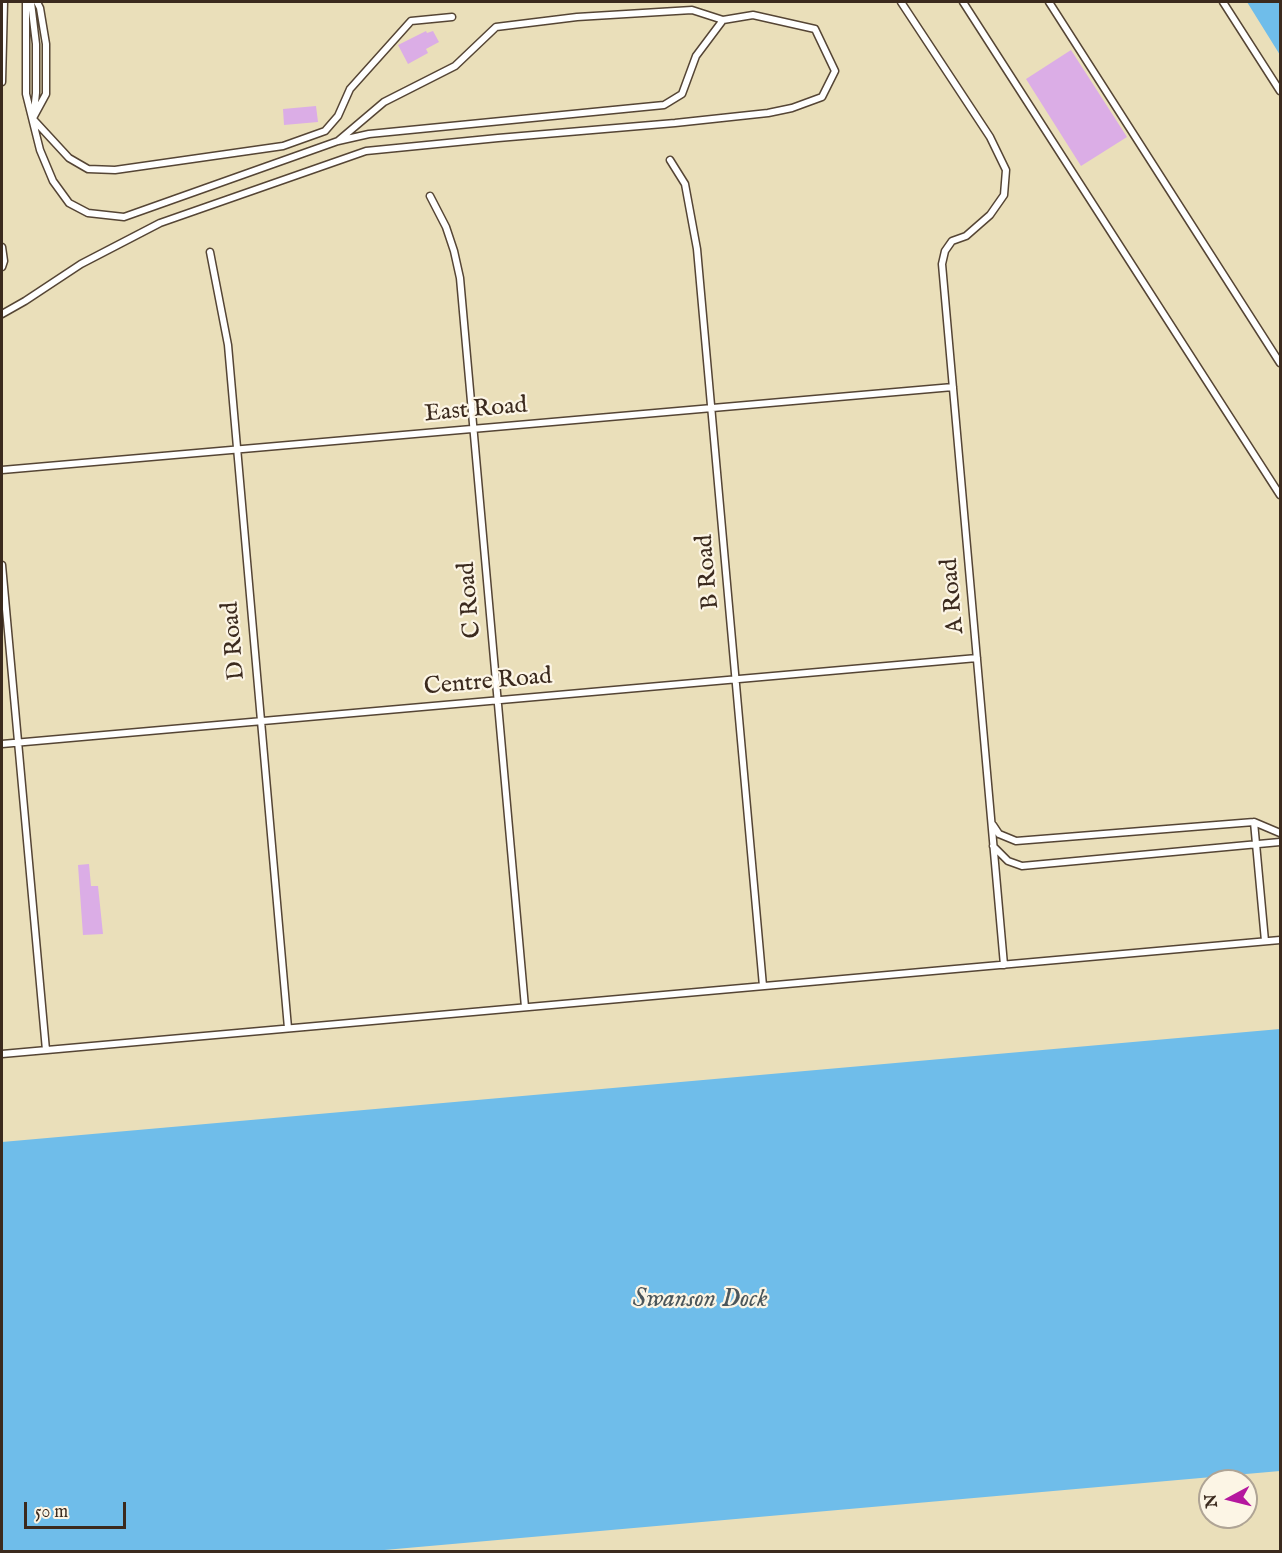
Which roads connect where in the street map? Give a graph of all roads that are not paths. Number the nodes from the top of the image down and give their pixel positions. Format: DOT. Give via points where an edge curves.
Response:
graph roads {
  1 [pos="4,2"];
  2 [pos="26,2"];
  3 [pos="31,2"];
  4 [pos="37,2"];
  5 [pos="901,2"];
  6 [pos="963,2"];
  7 [pos="1048,2"];
  8 [pos="1223,2"];
  9 [pos="452,17"];
  10 [pos="723,20"];
  11 [pos="2,82"];
  12 [pos="1281,91"];
  13 [pos="33,118"];
  14 [pos="338,141"];
  15 [pos="670,160"];
  16 [pos="430,196"];
  17 [pos="2,247"];
  18 [pos="210,252"];
  19 [pos="2,267"];
  20 [pos="2,314"];
  21 [pos="1278,353"];
  22 [pos="1281,363"];
  23 [pos="953,387"];
  24 [pos="712,408"];
  25 [pos="474,429"];
  26 [pos="237,450"];
  27 [pos="2,471"];
  28 [pos="1281,495"];
  29 [pos="2,566"];
  30 [pos="977,658"];
  31 [pos="736,680"];
  32 [pos="498,700"];
  33 [pos="260,721"];
  34 [pos="17,742"];
  35 [pos="2,744"];
  36 [pos="991,821"];
  37 [pos="1254,822"];
  38 [pos="1281,833"];
  39 [pos="1281,842"];
  40 [pos="1256,845"];
  41 [pos="993,846"];
  42 [pos="1281,940"];
  43 [pos="1265,941"];
  44 [pos="1004,965"];
  45 [pos="763,986"];
  46 [pos="525,1007"];
  47 [pos="288,1028"];
  48 [pos="46,1050"];
  49 [pos="2,1054"];
  1 -- 11 [label="lane"];
  2 -- 13 [label="lane" via="26,94"];
  3 -- 13 [label="lane" via="36,44"];
  4 -- 13 [label="lane" via="46,44 46,94"];
  5 -- 23 [label="lane, A Road" via="990,137 1006,170 1004,195 990,215 966,236 952,241 945,251 942,264"];
  6 -- 28 [label="lane"];
  7 -- 21 [label="lane"];
  8 -- 12 [label="lane"];
  9 -- 13 [label="lane" via="411,21 350,89 338,116 325,131 283,146 115,170 88,169 69,158"];
  10 -- 14 [label="lane" via="692,10 496,27 455,66 384,102"];
  10 -- 14 [label="lane" via="696,56 682,94 664,105 369,134"];
  10 -- 20 [label="lane" via="753,15 815,29 835,71 822,97 768,113 366,151 160,223 81,264"];
  13 -- 14 [label="lane" via="40,150 53,181 69,203 88,213 124,217"];
  15 -- 24 [label="lane, B Road" via="685,184 692,215"];
  16 -- 25 [label="lane, C Road" via="446,227 460,278"];
  17 -- 19 [label="lane"];
  18 -- 26 [label="lane, D Road" via="228,345"];
  21 -- 22 [label="lane"];
  23 -- 24 [label="lane, East Road"];
  23 -- 30 [label="lane, A Road"];
  24 -- 25 [label="lane, East Road"];
  24 -- 31 [label="lane, B Road"];
  25 -- 26 [label="lane, East Road"];
  25 -- 32 [label="lane, C Road"];
  26 -- 27 [label="lane, East Road"];
  26 -- 33 [label="lane, D Road"];
  29 -- 34 [label="lane"];
  30 -- 31 [label="lane, Centre Road"];
  30 -- 36 [label="lane, A Road"];
  31 -- 32 [label="lane, Centre Road"];
  31 -- 45 [label="lane, B Road"];
  32 -- 33 [label="lane, Centre Road"];
  32 -- 46 [label="lane, C Road"];
  33 -- 34 [label="lane, Centre Road"];
  33 -- 47 [label="lane, D Road"];
  34 -- 35 [label="lane, Centre Road"];
  34 -- 48 [label="lane"];
  36 -- 37 [label="lane" via="999,834 1016,841"];
  36 -- 41 [label="lane, A Road"];
  37 -- 38 [label="lane"];
  37 -- 40 [label="lane"];
  39 -- 40 [label="lane"];
  40 -- 41 [label="lane" via="1022,866 1008,861"];
  40 -- 43 [label="lane"];
  41 -- 44 [label="lane, A Road"];
  42 -- 43 [label="lane"];
  43 -- 44 [label="lane"];
  44 -- 45 [label="lane"];
  45 -- 46 [label="lane"];
  46 -- 47 [label="lane"];
  47 -- 48 [label="lane"];
  48 -- 49 [label="lane"];
}
